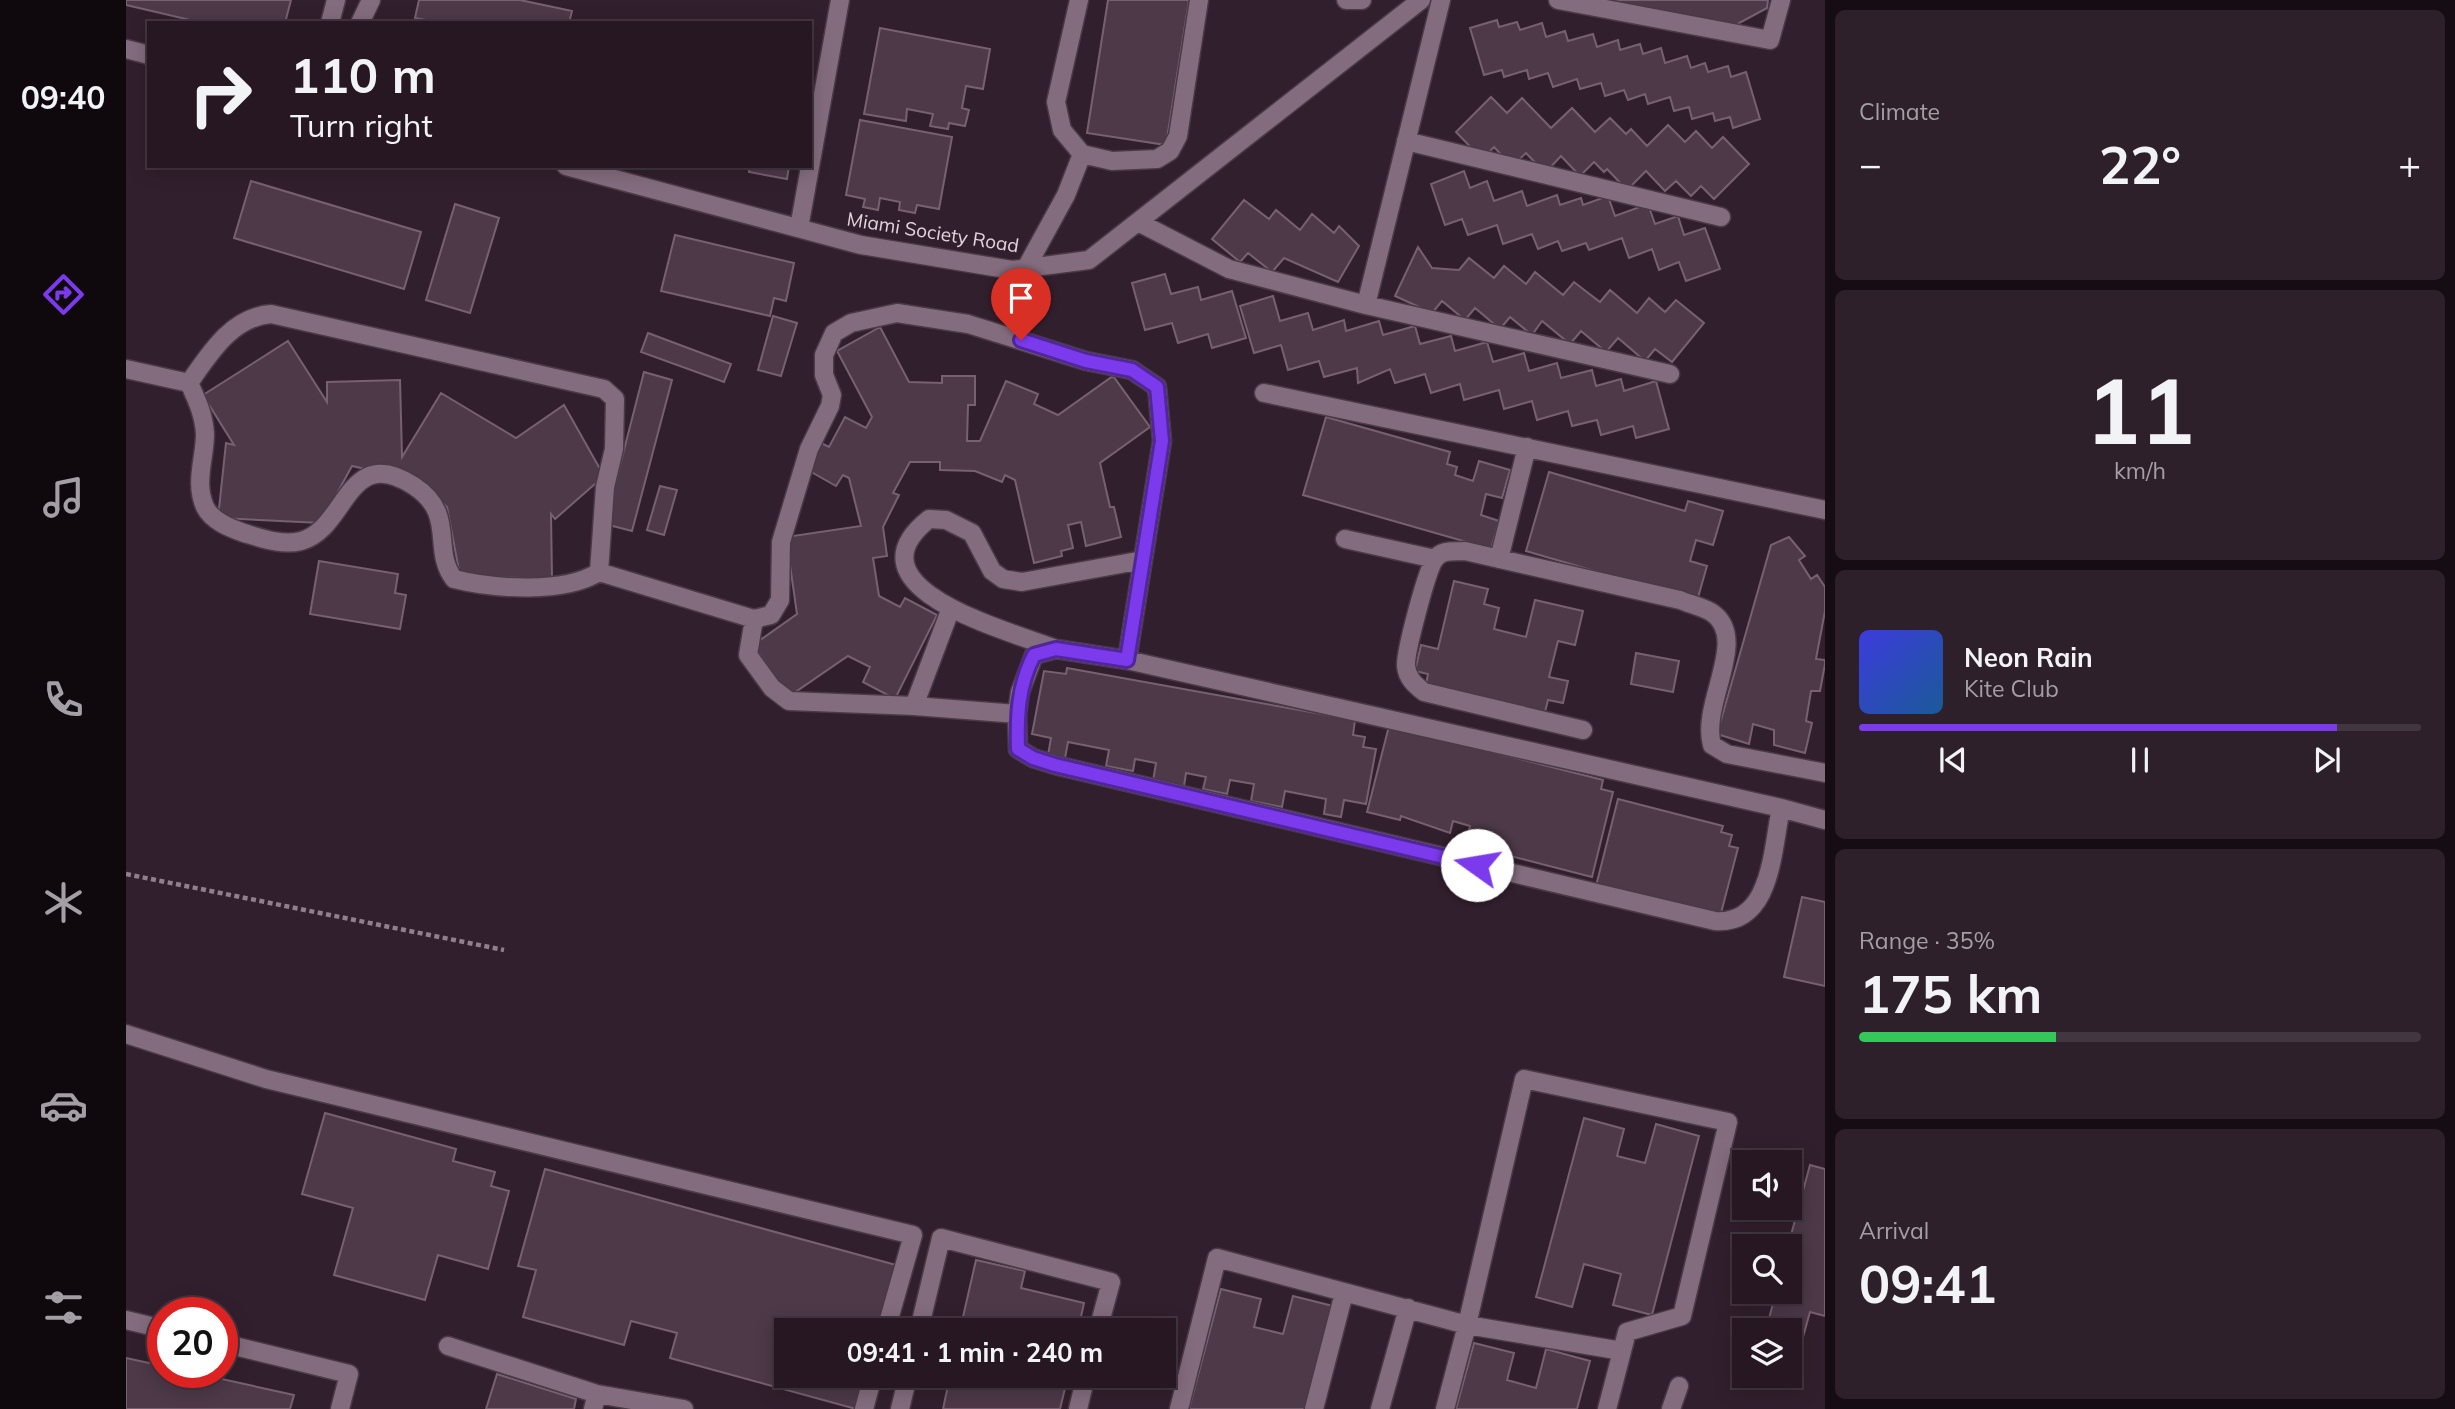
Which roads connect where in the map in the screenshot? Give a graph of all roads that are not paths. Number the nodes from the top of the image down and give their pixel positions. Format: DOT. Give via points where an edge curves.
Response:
graph roads {
  1 [pos="336,0"];
  2 [pos="371,0"];
  3 [pos="840,0"];
  4 [pos="1079,0"];
  5 [pos="1199,0"];
  6 [pos="1346,0"];
  7 [pos="1362,0"];
  8 [pos="1421,0"];
  9 [pos="1441,0"];
  10 [pos="1558,0"];
  11 [pos="1781,0"];
  12 [pos="331,21"];
  13 [pos="361,21"];
  14 [pos="126,49"];
  15 [pos="147,54"];
  16 [pos="1406,142"];
  17 [pos="1082,154"];
  18 [pos="812,156"];
  19 [pos="574,168"];
  20 [pos="810,168"];
  21 [pos="1721,217"];
  22 [pos="1138,222"];
  23 [pos="799,228"];
  24 [pos="1026,268"];
  25 [pos="1366,305"];
  26 [pos="126,369"];
  27 [pos="1670,374"];
  28 [pos="189,383"];
  29 [pos="1264,393"];
  30 [pos="1527,447"];
  31 [pos="1825,510"];
  32 [pos="1345,540"];
  33 [pos="1435,559"];
  34 [pos="1499,559"];
  35 [pos="1143,560"];
  36 [pos="599,572"];
  37 [pos="951,608"];
  38 [pos="754,620"];
  39 [pos="1056,649"];
  40 [pos="1127,660"];
  41 [pos="914,706"];
  42 [pos="1017,714"];
  43 [pos="1583,730"];
  44 [pos="1825,774"];
  45 [pos="1781,808"];
  46 [pos="1825,820"];
  47 [pos="126,1034"];
  48 [pos="1344,1293"];
  49 [pos="1408,1308"];
  50 [pos="889,1318"];
  51 [pos="922,1318"];
  52 [pos="1101,1318"];
  53 [pos="126,1320"];
  54 [pos="147,1325"];
  55 [pos="1467,1325"];
  56 [pos="448,1346"];
  57 [pos="238,1347"];
  58 [pos="1622,1351"];
  59 [pos="1679,1385"];
  60 [pos="870,1388"];
  61 [pos="906,1388"];
  62 [pos="1083,1388"];
  63 [pos="595,1401"];
  64 [pos="340,1409"];
  65 [pos="684,1409"];
  66 [pos="864,1409"];
  67 [pos="902,1409"];
  68 [pos="1078,1409"];
  69 [pos="1179,1409"];
  70 [pos="1314,1409"];
  71 [pos="1380,1409"];
  72 [pos="1445,1409"];
  73 [pos="1607,1409"];
  74 [pos="1671,1409"];
  1 -- 12 [label="street"];
  2 -- 13 [label="street"];
  3 -- 18 [label="street"];
  4 -- 17 [label="street" via="1056,102 1062,130"];
  5 -- 17 [label="street" via="1178,136 1170,151 1157,159 1112,161"];
  6 -- 7 [label="street"];
  8 -- 22 [label="street, Miami Society Road"];
  9 -- 16 [label="street"];
  10 -- 11 [label="street" via="1770,40"];
  14 -- 15 [label="street"];
  16 -- 21 [label="street"];
  16 -- 25 [label="street"];
  17 -- 24 [label="street" via="1066,195"];
  19 -- 23 [label="street, Miami Society Road"];
  20 -- 23 [label="street"];
  22 -- 24 [label="street, Miami Society Road" via="1089,260"];
  22 -- 25 [label="street" via="1229,269"];
  23 -- 24 [label="street, Miami Society Road" via="861,245 1012,270"];
  25 -- 27 [label="street"];
  26 -- 28 [label="street"];
  28 -- 36 [label="street" via="202,412 205,433 199,484 206,509 234,530 263,539 302,541 318,531 356,482 381,475 412,484 431,502 444,531 444,566 454,579 513,586 560,585 584,581"];
  28 -- 36 [label="street" via="232,331 251,316 271,314 604,389 615,399 615,423"];
  29 -- 30 [label="street"];
  30 -- 31 [label="street"];
  30 -- 34 [label="street"];
  32 -- 33 [label="street"];
  33 -- 34 [label="street" via="1444,552 1465,551"];
  33 -- 43 [label="street" via="1406,664 1413,683 1424,692"];
  34 -- 44 [label="street" via="1680,600 1713,613 1726,628 1728,651 1708,730 1712,745 1727,754"];
  35 -- 37 [label="street" via="1022,583 992,571 972,533 946,520 929,519 913,532 904,548 904,563 923,593"];
  35 -- 38 [label="street" via="1162,441 1157,387 1132,370 1086,361 968,324 897,313 851,323 834,333 824,355 830,406 809,449 781,542 780,600 771,615"];
  35 -- 40 [label="street"];
  36 -- 38 [label="street"];
  37 -- 39 [label="street"];
  37 -- 41 [label="street"];
  38 -- 41 [label="street" via="748,655 772,688 789,701"];
  39 -- 40 [label="street"];
  39 -- 42 [label="street" via="1034,655"];
  40 -- 45 [label="street"];
  41 -- 42 [label="street"];
  42 -- 45 [label="street" via="1018,749 1055,765 1715,921 1734,922 1749,912 1763,893"];
  45 -- 46 [label="street"];
  47 -- 50 [label="street" via="266,1079 913,1235"];
  48 -- 49 [label="street"];
  48 -- 69 [label="street" via="1217,1258"];
  48 -- 70 [label="street"];
  49 -- 55 [label="street"];
  49 -- 71 [label="street"];
  51 -- 52 [label="street" via="941,1238 1111,1282"];
  53 -- 54 [label="street"];
  55 -- 58 [label="street"];
  55 -- 58 [label="street" via="1524,1079 1728,1122 1682,1316 1627,1332"];
  55 -- 72 [label="street"];
  56 -- 63 [label="street"];
  57 -- 64 [label="street" via="349,1374"];
  58 -- 73 [label="street"];
  59 -- 74 [label="street"];
  60 -- 66 [label="street"];
  61 -- 67 [label="street"];
  62 -- 68 [label="street"];
  63 -- 65 [label="street"];
}
